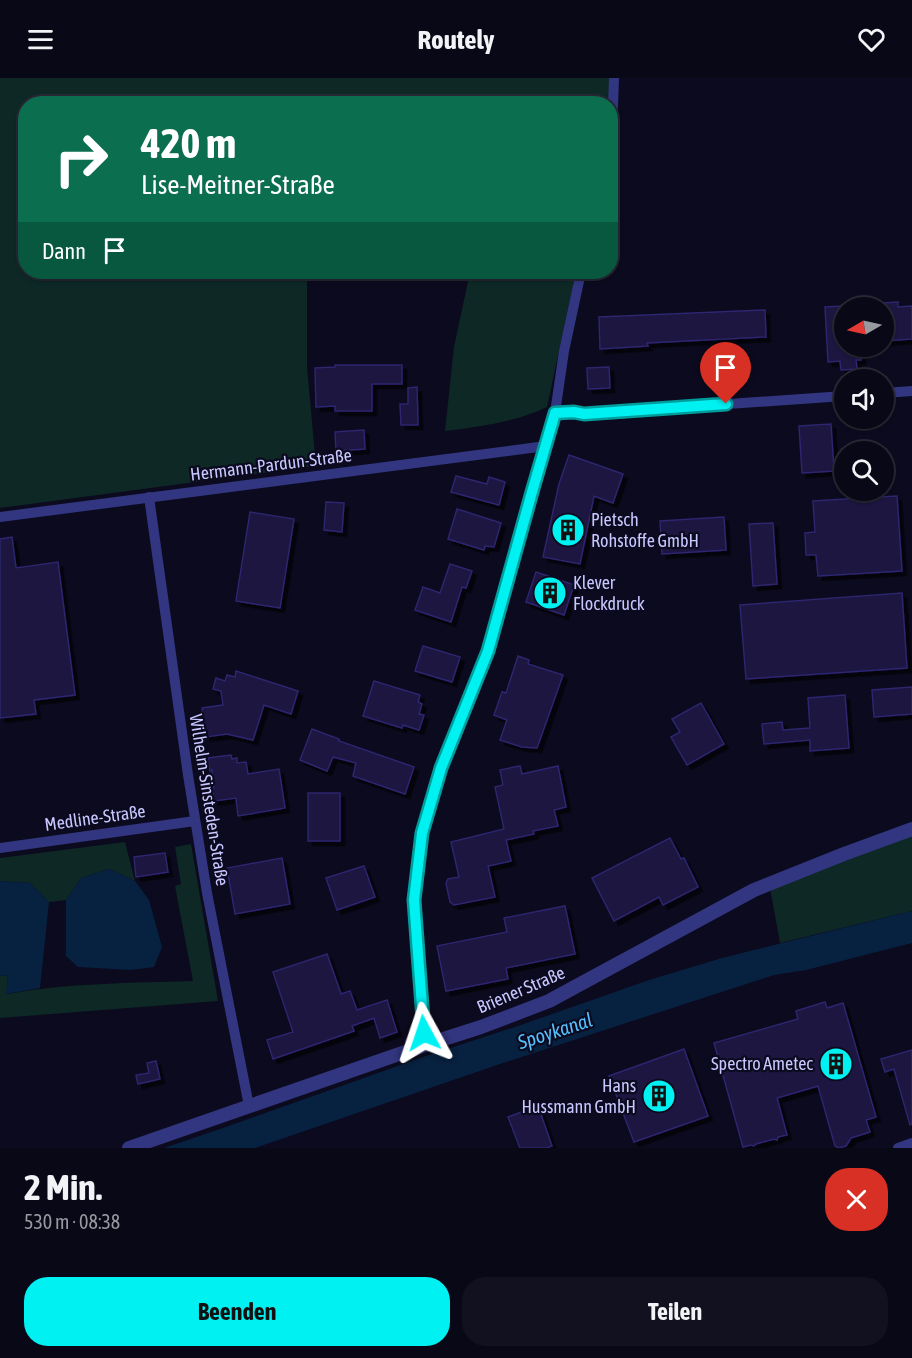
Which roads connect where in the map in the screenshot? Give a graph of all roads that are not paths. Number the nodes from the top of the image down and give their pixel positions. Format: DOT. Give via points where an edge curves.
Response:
graph roads {
  1 [pos="614,78"];
  2 [pos="613,96"];
  3 [pos="579,279"];
  4 [pos="912,391"];
  5 [pos="894,392"];
  6 [pos="834,397"];
  7 [pos="555,413"];
  8 [pos="546,446"];
  9 [pos="149,497"];
  10 [pos="0,517"];
  11 [pos="195,821"];
  12 [pos="912,829"];
  13 [pos="0,848"];
  14 [pos="428,1044"];
  15 [pos="249,1107"];
  16 [pos="912,1143"];
  17 [pos="129,1148"];
  18 [pos="898,1148"];
  1 -- 2 [label="street"];
  3 -- 7 [label="street"];
  4 -- 5 [label="street"];
  6 -- 7 [label="street"];
  7 -- 8 [label="street"];
  8 -- 9 [label="street, Hermann-Pardun-Straße"];
  8 -- 14 [label="street" via="488,651 441,768 422,833 414,900"];
  9 -- 10 [label="street, Hermann-Pardun-Straße"];
  9 -- 11 [label="street, Wilhelm-Sinsteden-Straße"];
  11 -- 13 [label="street, Medline-Straße"];
  11 -- 15 [label="street, Wilhelm-Sinsteden-Straße"];
  12 -- 14 [label="street, Briener Straße" via="754,890 549,1001"];
  14 -- 15 [label="street, Briener Straße"];
  15 -- 17 [label="street, Briener Straße"];
  16 -- 18 [label="street"];
}
